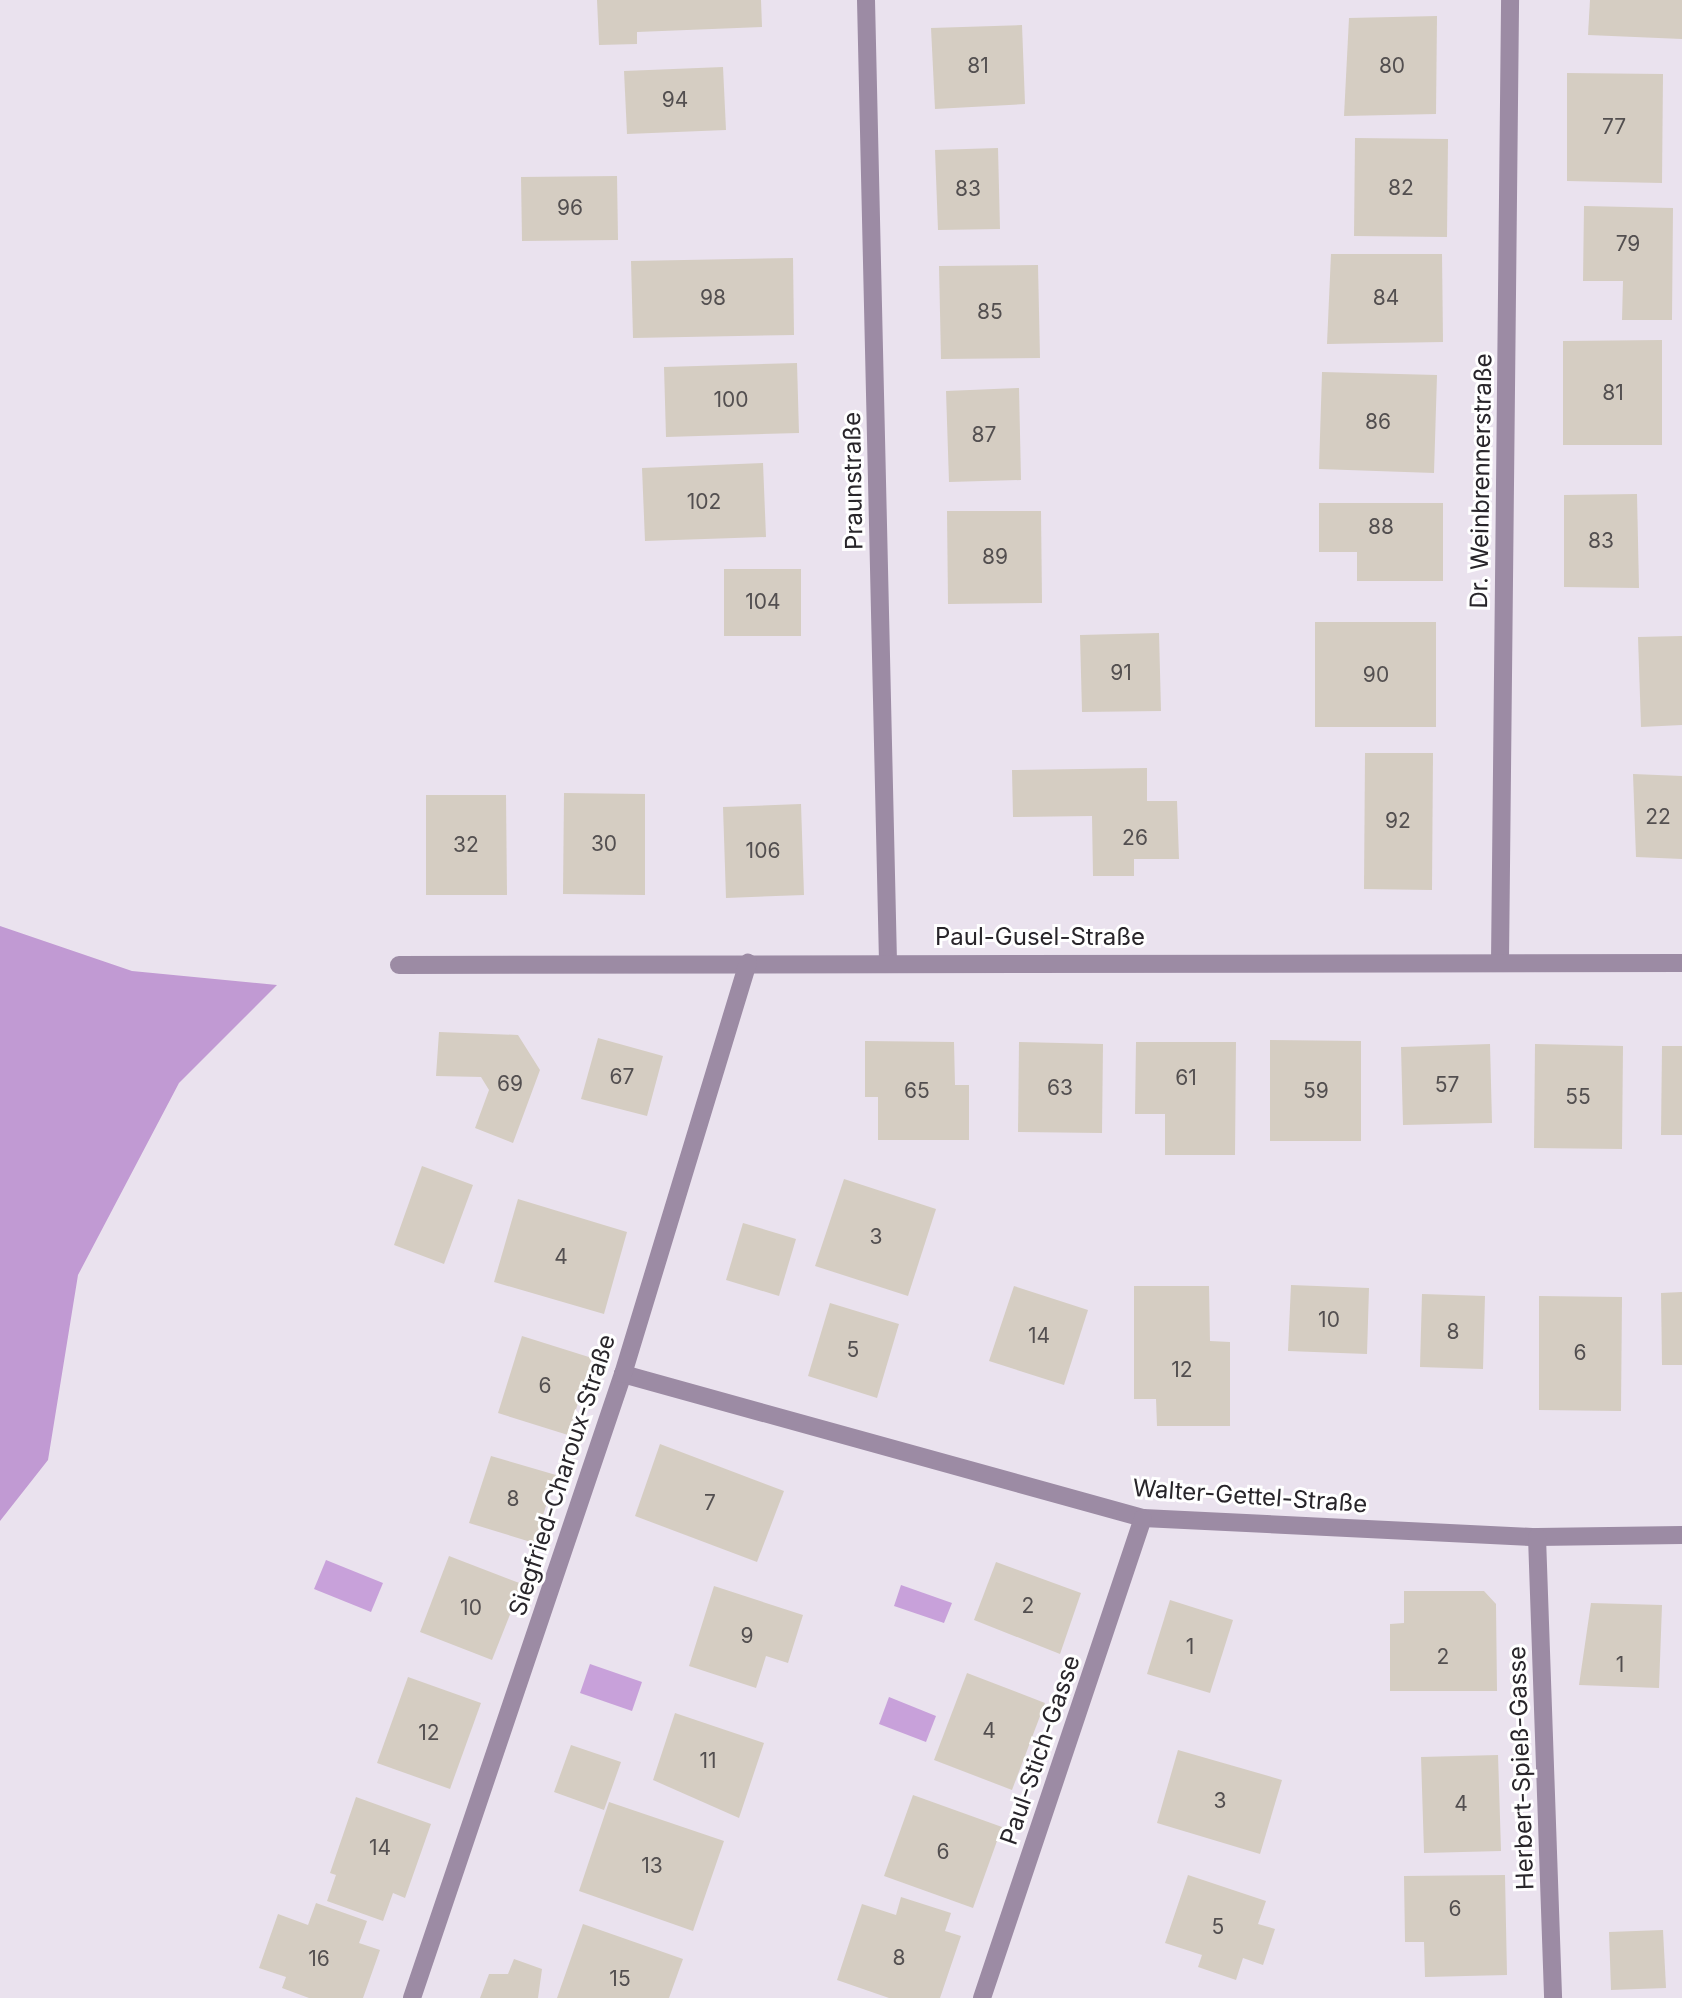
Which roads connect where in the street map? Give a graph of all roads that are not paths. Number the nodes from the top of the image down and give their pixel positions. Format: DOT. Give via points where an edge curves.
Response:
graph roads {
  1 [pos="866,0"];
  2 [pos="1510,0"];
  3 [pos="888,961"];
  4 [pos="1500,962"];
  5 [pos="748,963"];
  6 [pos="1682,963"];
  7 [pos="399,965"];
  8 [pos="623,1374"];
  9 [pos="1143,1518"];
  10 [pos="1682,1535"];
  11 [pos="1537,1537"];
  12 [pos="412,1998"];
  13 [pos="982,1998"];
  14 [pos="1553,1998"];
  1 -- 3 [label="street, Praunstraße"];
  2 -- 4 [label="street, Dr. Weinbrennerstraße"];
  3 -- 4 [label="street, Paul-Gusel-Straße"];
  3 -- 5 [label="street, Paul-Gusel-Straße"];
  4 -- 6 [label="street, Paul-Gusel-Straße"];
  5 -- 7 [label="street, Paul-Gusel-Straße"];
  5 -- 8 [label="street, Siegfried-Charoux-Straße"];
  8 -- 9 [label="street, Walter-Gettel-Straße"];
  8 -- 12 [label="street, Siegfried-Charoux-Straße"];
  9 -- 11 [label="street, Walter-Gettel-Straße"];
  9 -- 13 [label="street, Paul-Stich-Gasse"];
  10 -- 11 [label="street, Walter-Gettel-Straße"];
  11 -- 14 [label="street, Herbert-Spieß-Gasse"];
}
